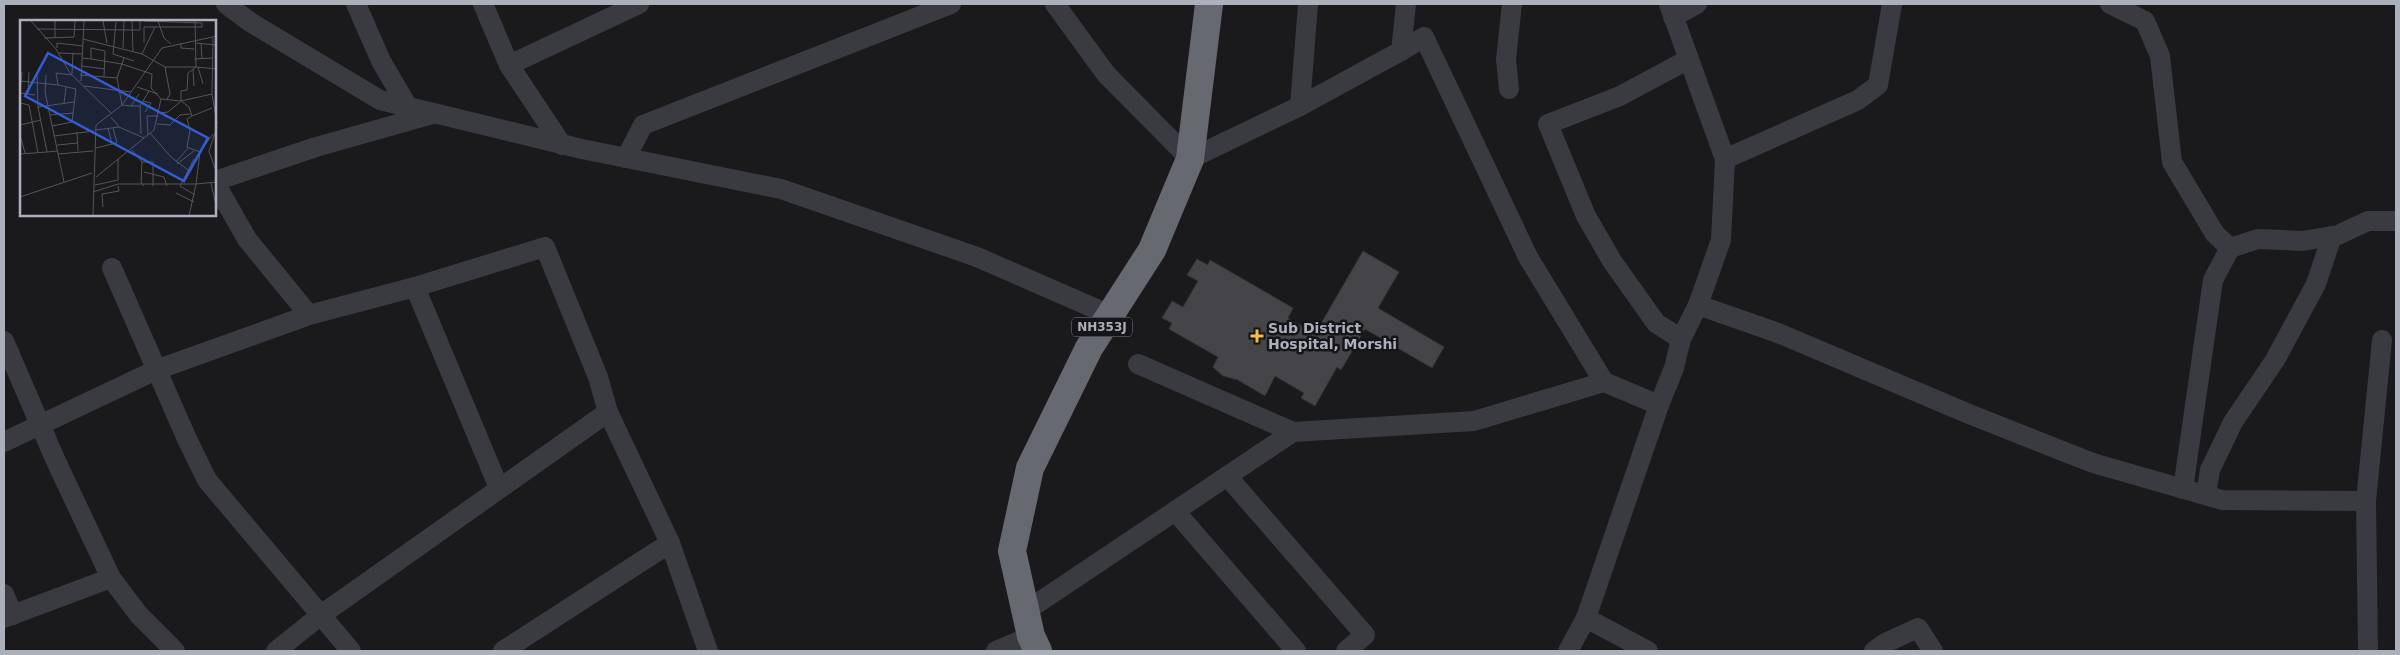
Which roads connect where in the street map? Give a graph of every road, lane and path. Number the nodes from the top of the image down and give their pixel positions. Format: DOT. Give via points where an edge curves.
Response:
graph roads {
  1 [pos="226,4"];
  2 [pos="356,4"];
  3 [pos="483,4"];
  4 [pos="639,4"];
  5 [pos="951,4"];
  6 [pos="1055,4"];
  7 [pos="1209,4"];
  8 [pos="1308,4"];
  9 [pos="1406,4"];
  10 [pos="1512,4"];
  11 [pos="1696,4"];
  12 [pos="1892,4"];
  13 [pos="2110,4"];
  14 [pos="1671,10"];
  15 [pos="1401,51"];
  16 [pos="1689,59"];
  17 [pos="510,65"];
  18 [pos="1509,89"];
  19 [pos="1300,106"];
  20 [pos="408,107"];
  21 [pos="435,114"];
  22 [pos="562,145"];
  23 [pos="626,158"];
  24 [pos="1190,159"];
  25 [pos="1725,159"];
  26 [pos="216,182"];
  27 [pos="216,184"];
  28 [pos="2396,221"];
  29 [pos="2332,236"];
  30 [pos="2222,241"];
  31 [pos="112,268"];
  32 [pos="415,287"];
  33 [pos="1698,305"];
  34 [pos="309,315"];
  35 [pos="1110,315"];
  36 [pos="1681,339"];
  37 [pos="2382,340"];
  38 [pos="4,341"];
  39 [pos="1138,364"];
  40 [pos="156,370"];
  41 [pos="1604,382"];
  42 [pos="1659,404"];
  43 [pos="608,412"];
  44 [pos="40,426"];
  45 [pos="1293,432"];
  46 [pos="4,442"];
  47 [pos="1227,476"];
  48 [pos="499,488"];
  49 [pos="2183,489"];
  50 [pos="2206,495"];
  51 [pos="2366,501"];
  52 [pos="1175,511"];
  53 [pos="670,543"];
  54 [pos="111,578"];
  55 [pos="4,594"];
  56 [pos="321,615"];
  57 [pos="8,616"];
  58 [pos="1586,618"];
  59 [pos="1032,633"];
  60 [pos="174,651"];
  61 [pos="276,651"];
  62 [pos="351,651"];
  63 [pos="503,651"];
  64 [pos="708,651"];
  65 [pos="996,651"];
  66 [pos="1296,651"];
  67 [pos="1346,651"];
  68 [pos="1568,651"];
  69 [pos="1648,651"];
  70 [pos="1874,651"];
  71 [pos="1933,651"];
  72 [pos="2368,651"];
  1 -- 20 [label="street" via="250,22 380,100"];
  2 -- 20 [label="street" via="381,61"];
  3 -- 17 [label="street"];
  4 -- 17 [label="street"];
  5 -- 23 [label="street" via="643,125"];
  6 -- 24 [label="street" via="1106,74"];
  7 -- 24 [label="highway, NH353J"];
  8 -- 19 [label="street"];
  9 -- 15 [label="street"];
  10 -- 18 [label="street" via="1506,59"];
  11 -- 14 [label="street"];
  12 -- 25 [label="street" via="1878,85 1858,100"];
  13 -- 30 [label="street" via="2145,21 2160,56 2172,162"];
  14 -- 16 [label="street"];
  15 -- 19 [label="street"];
  15 -- 41 [label="street" via="1424,37 1528,257"];
  16 -- 25 [label="street"];
  16 -- 36 [label="street" via="1620,96 1548,124 1586,216 1612,261 1656,324"];
  17 -- 22 [label="street"];
  19 -- 24 [label="street"];
  20 -- 21 [label="street"];
  21 -- 22 [label="street"];
  21 -- 26 [label="street" via="316,147"];
  22 -- 23 [label="street"];
  23 -- 35 [label="street" via="781,189 977,257"];
  24 -- 35 [label="highway, NH353J" via="1152,250"];
  25 -- 33 [label="street" via="1721,240"];
  27 -- 34 [label="street" via="247,239"];
  28 -- 29 [label="street" via="2368,221"];
  29 -- 30 [label="street" via="2303,241"];
  29 -- 50 [label="street" via="2316,284 2274,360 2233,422 2210,470"];
  30 -- 49 [label="street" via="2213,280"];
  31 -- 40 [label="street"];
  32 -- 34 [label="street"];
  32 -- 43 [label="street" via="545,247 598,377"];
  32 -- 48 [label="street"];
  33 -- 36 [label="street"];
  33 -- 49 [label="street" via="1862,366 2093,463"];
  34 -- 40 [label="street"];
  35 -- 59 [label="highway, NH353J" via="1089,348 1030,468 1012,551"];
  36 -- 42 [label="street" via="1674,368"];
  37 -- 51 [label="street"];
  38 -- 44 [label="street"];
  39 -- 45 [label="street"];
  40 -- 44 [label="street"];
  40 -- 56 [label="street" via="207,480"];
  41 -- 42 [label="street"];
  41 -- 45 [label="street" via="1474,421"];
  42 -- 58 [label="street"];
  43 -- 48 [label="street"];
  43 -- 53 [label="street"];
  44 -- 46 [label="street"];
  44 -- 54 [label="street"];
  45 -- 47 [label="street"];
  47 -- 52 [label="street"];
  47 -- 67 [label="street" via="1365,635"];
  48 -- 56 [label="street"];
  49 -- 50 [label="street"];
  50 -- 51 [label="street" via="2222,500"];
  51 -- 72 [label="street"];
  52 -- 59 [label="street"];
  52 -- 66 [label="street"];
  53 -- 63 [label="street"];
  53 -- 64 [label="street"];
  54 -- 57 [label="street"];
  54 -- 60 [label="street" via="139,615"];
  55 -- 57 [label="street"];
  56 -- 61 [label="street"];
  56 -- 62 [label="street"];
  58 -- 68 [label="street"];
  58 -- 69 [label="street"];
  59 -- 65 [label="street"];
  70 -- 71 [label="street" via="1918,628"];
}
